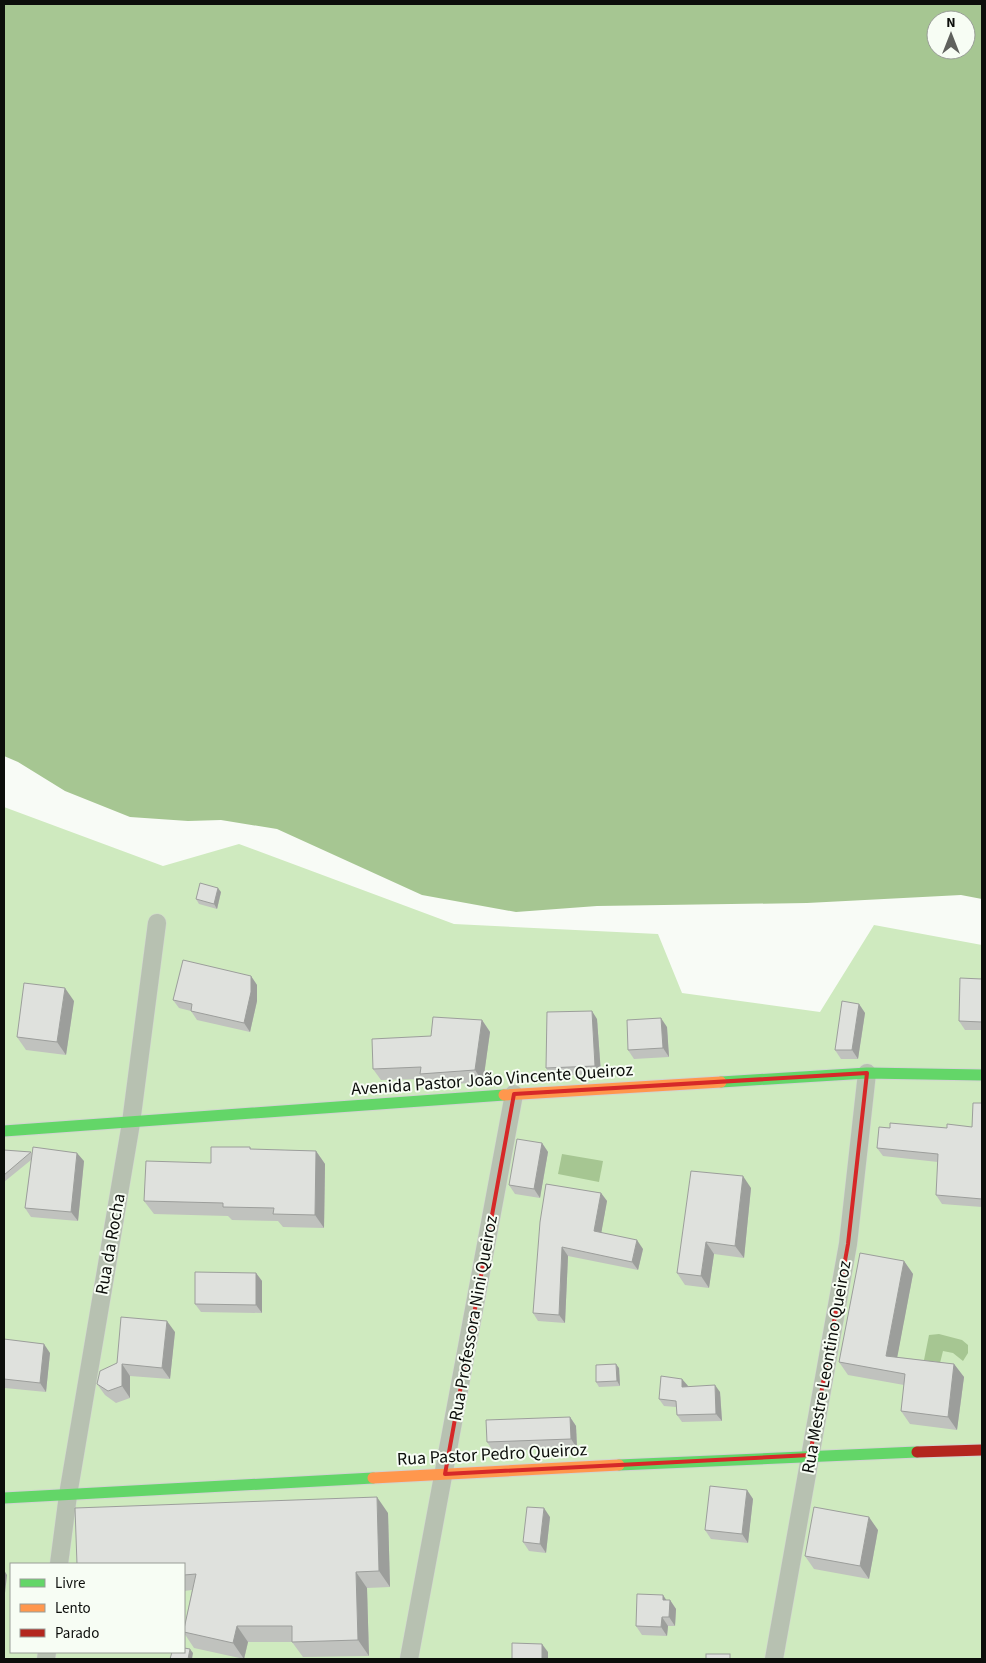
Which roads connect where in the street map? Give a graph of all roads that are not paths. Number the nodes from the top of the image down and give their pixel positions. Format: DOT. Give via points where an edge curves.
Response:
graph roads {
  1 [pos="157,923"];
  2 [pos="868,1073"];
  3 [pos="982,1075"];
  4 [pos="514,1094"];
  5 [pos="131,1123"];
  6 [pos="4,1131"];
  7 [pos="982,1450"];
  8 [pos="810,1455"];
  9 [pos="445,1474"];
  10 [pos="68,1495"];
  11 [pos="4,1498"];
  12 [pos="59,1563"];
  13 [pos="409,1659"];
  14 [pos="774,1659"];
  1 -- 5 [label="street, Rua da Rocha"];
  2 -- 3 [label="street, Avenida Pastor João Vincente Queiroz"];
  2 -- 4 [label="street, Avenida Pastor João Vincente Queiroz"];
  2 -- 8 [label="street, Rua Mestre Leontino Queiroz" via="848,1244"];
  4 -- 5 [label="street, Avenida Pastor João Vincente Queiroz"];
  4 -- 9 [label="street, Rua Professora Nini Queiroz"];
  5 -- 6 [label="street, Avenida Pastor João Vincente Queiroz"];
  5 -- 10 [label="street, Rua da Rocha"];
  7 -- 8 [label="street, Rua Pastor Pedro Queiroz"];
  8 -- 9 [label="street, Rua Pastor Pedro Queiroz"];
  8 -- 14 [label="street, Rua Mestre Leontino Queiroz"];
  9 -- 10 [label="street, Rua Pastor Pedro Queiroz"];
  9 -- 13 [label="street, Rua Professora Nini Queiroz"];
  10 -- 11 [label="street, Rua Pastor Pedro Queiroz"];
  10 -- 12 [label="street, Rua da Rocha"];
}
